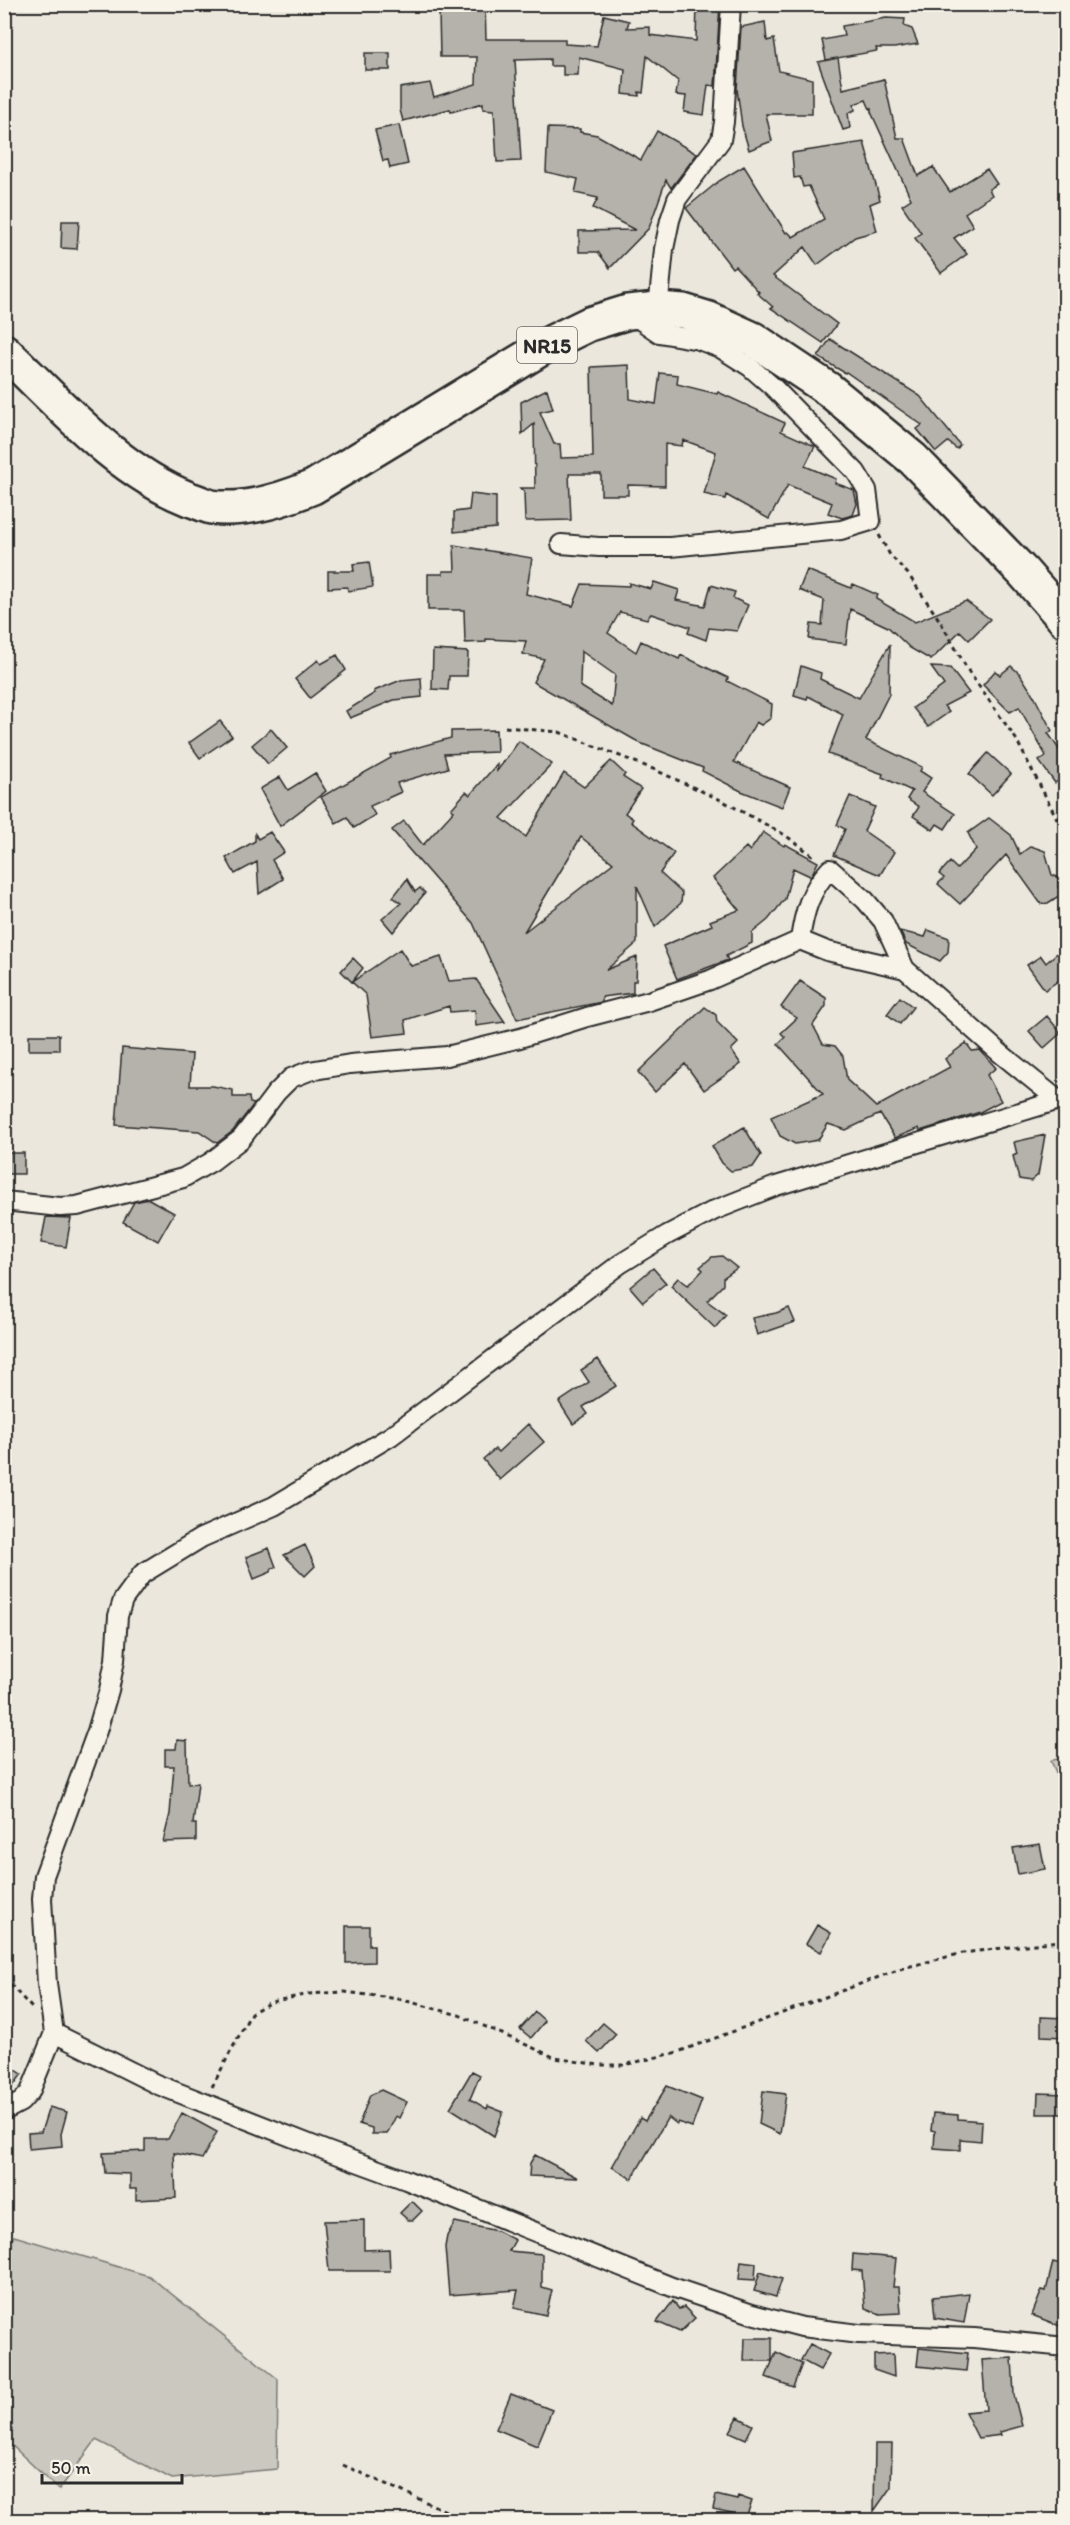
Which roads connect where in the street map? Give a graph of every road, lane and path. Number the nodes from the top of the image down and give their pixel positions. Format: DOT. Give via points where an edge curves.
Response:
graph roads {
  1 [pos="731,4"];
  2 [pos="643,310"];
  3 [pos="4,351"];
  4 [pos="871,521"];
  5 [pos="561,544"];
  6 [pos="1065,621"];
  7 [pos="505,727"];
  8 [pos="1065,836"];
  9 [pos="830,868"];
  10 [pos="800,940"];
  11 [pos="905,969"];
  12 [pos="1061,1099"];
  13 [pos="4,1201"];
  14 [pos="1065,1940"];
  15 [pos="4,1978"];
  16 [pos="54,2033"];
  17 [pos="205,2103"];
  18 [pos="4,2111"];
  19 [pos="1065,2347"];
  20 [pos="343,2465"];
  21 [pos="466,2520"];
  1 -- 2 [label="street" via="721,140 677,199"];
  2 -- 3 [label="highway, NR15" via="589,324 552,342 313,487 287,498 241,507 210,507 159,485 94,436"];
  2 -- 4 [label="street" via="659,333 720,348 773,387 856,472 867,490"];
  2 -- 6 [label="highway, NR15" via="683,311 710,319 789,361 828,389 913,459"];
  4 -- 5 [label="street" via="841,530 670,547"];
  4 -- 8 [label="path" via="890,555 908,574 1016,739"];
  7 -- 9 [label="path" via="559,732 652,769 785,835"];
  9 -- 10 [label="street" via="811,894"];
  9 -- 11 [label="street" via="883,921"];
  10 -- 11 [label="street" via="827,951"];
  10 -- 13 [label="street" via="710,980 520,1038 447,1056 309,1071 291,1078 241,1139 183,1178 77,1206"];
  11 -- 12 [label="street" via="1000,1053"];
  12 -- 16 [label="street" via="776,1186 715,1210 620,1264 391,1436 274,1506 201,1538 142,1574 131,1586 121,1608 106,1700 44,1876 47,1984"];
  14 -- 17 [label="path" via="963,1953 903,1968 688,2048 624,2065 556,2058 459,2015 399,1999 345,1992 309,1994 272,2002 251,2013"];
  15 -- 16 [label="path"];
  16 -- 17 [label="street" via="156,2084"];
  16 -- 18 [label="street" via="30,2092"];
  17 -- 19 [label="street" via="672,2287 752,2314 859,2334 974,2338"];
  20 -- 21 [label="path"];
}
